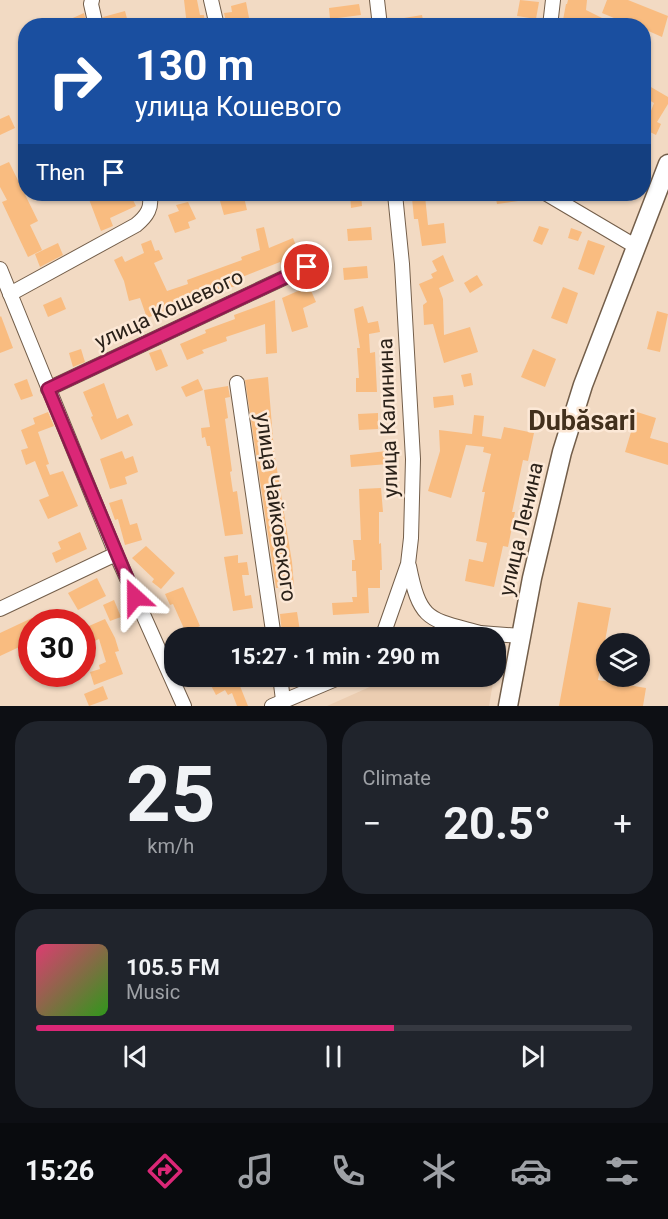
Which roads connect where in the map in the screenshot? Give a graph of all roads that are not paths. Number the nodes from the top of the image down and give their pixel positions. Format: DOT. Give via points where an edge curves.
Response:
graph roads {
  1 [pos="212,0"];
  2 [pos="377,0"];
  3 [pos="554,0"];
  4 [pos="215,18"];
  5 [pos="379,18"];
  6 [pos="551,18"];
  7 [pos="668,164"];
  8 [pos="150,201"];
  9 [pos="396,201"];
  10 [pos="559,201"];
  11 [pos="635,246"];
  12 [pos="307,267"];
  13 [pos="0,269"];
  14 [pos="10,294"];
  15 [pos="237,383"];
  16 [pos="48,389"];
  17 [pos="116,554"];
  18 [pos="408,564"];
  19 [pos="0,609"];
  20 [pos="272,627"];
  21 [pos="386,627"];
  22 [pos="458,627"];
  23 [pos="506,635"];
  24 [pos="521,636"];
  25 [pos="279,687"];
  26 [pos="317,687"];
  27 [pos="278,703"];
  28 [pos="184,706"];
  29 [pos="507,706"];
  1 -- 4 [label="street"];
  2 -- 5 [label="street"];
  3 -- 6 [label="street"];
  7 -- 11 [label="street, улица Ленина"];
  8 -- 14 [label="street" via="151,207 136,225"];
  9 -- 18 [label="street, улица Калинина" via="413,459"];
  10 -- 11 [label="street"];
  11 -- 24 [label="street, улица Ленина" via="562,452"];
  12 -- 16 [label="street, улица Кошевого"];
  13 -- 14 [label="street"];
  14 -- 16 [label="street"];
  15 -- 20 [label="street, улица Чайковского"];
  16 -- 17 [label="street"];
  17 -- 19 [label="street"];
  17 -- 28 [label="street"];
  18 -- 21 [label="street, улица Калинина"];
  18 -- 22 [label="street" via="421,608 436,621"];
  23 -- 24 [label="street"];
  24 -- 29 [label="street, улица Ленина"];
  25 -- 27 [label="street"];
  26 -- 27 [label="street"];
}
